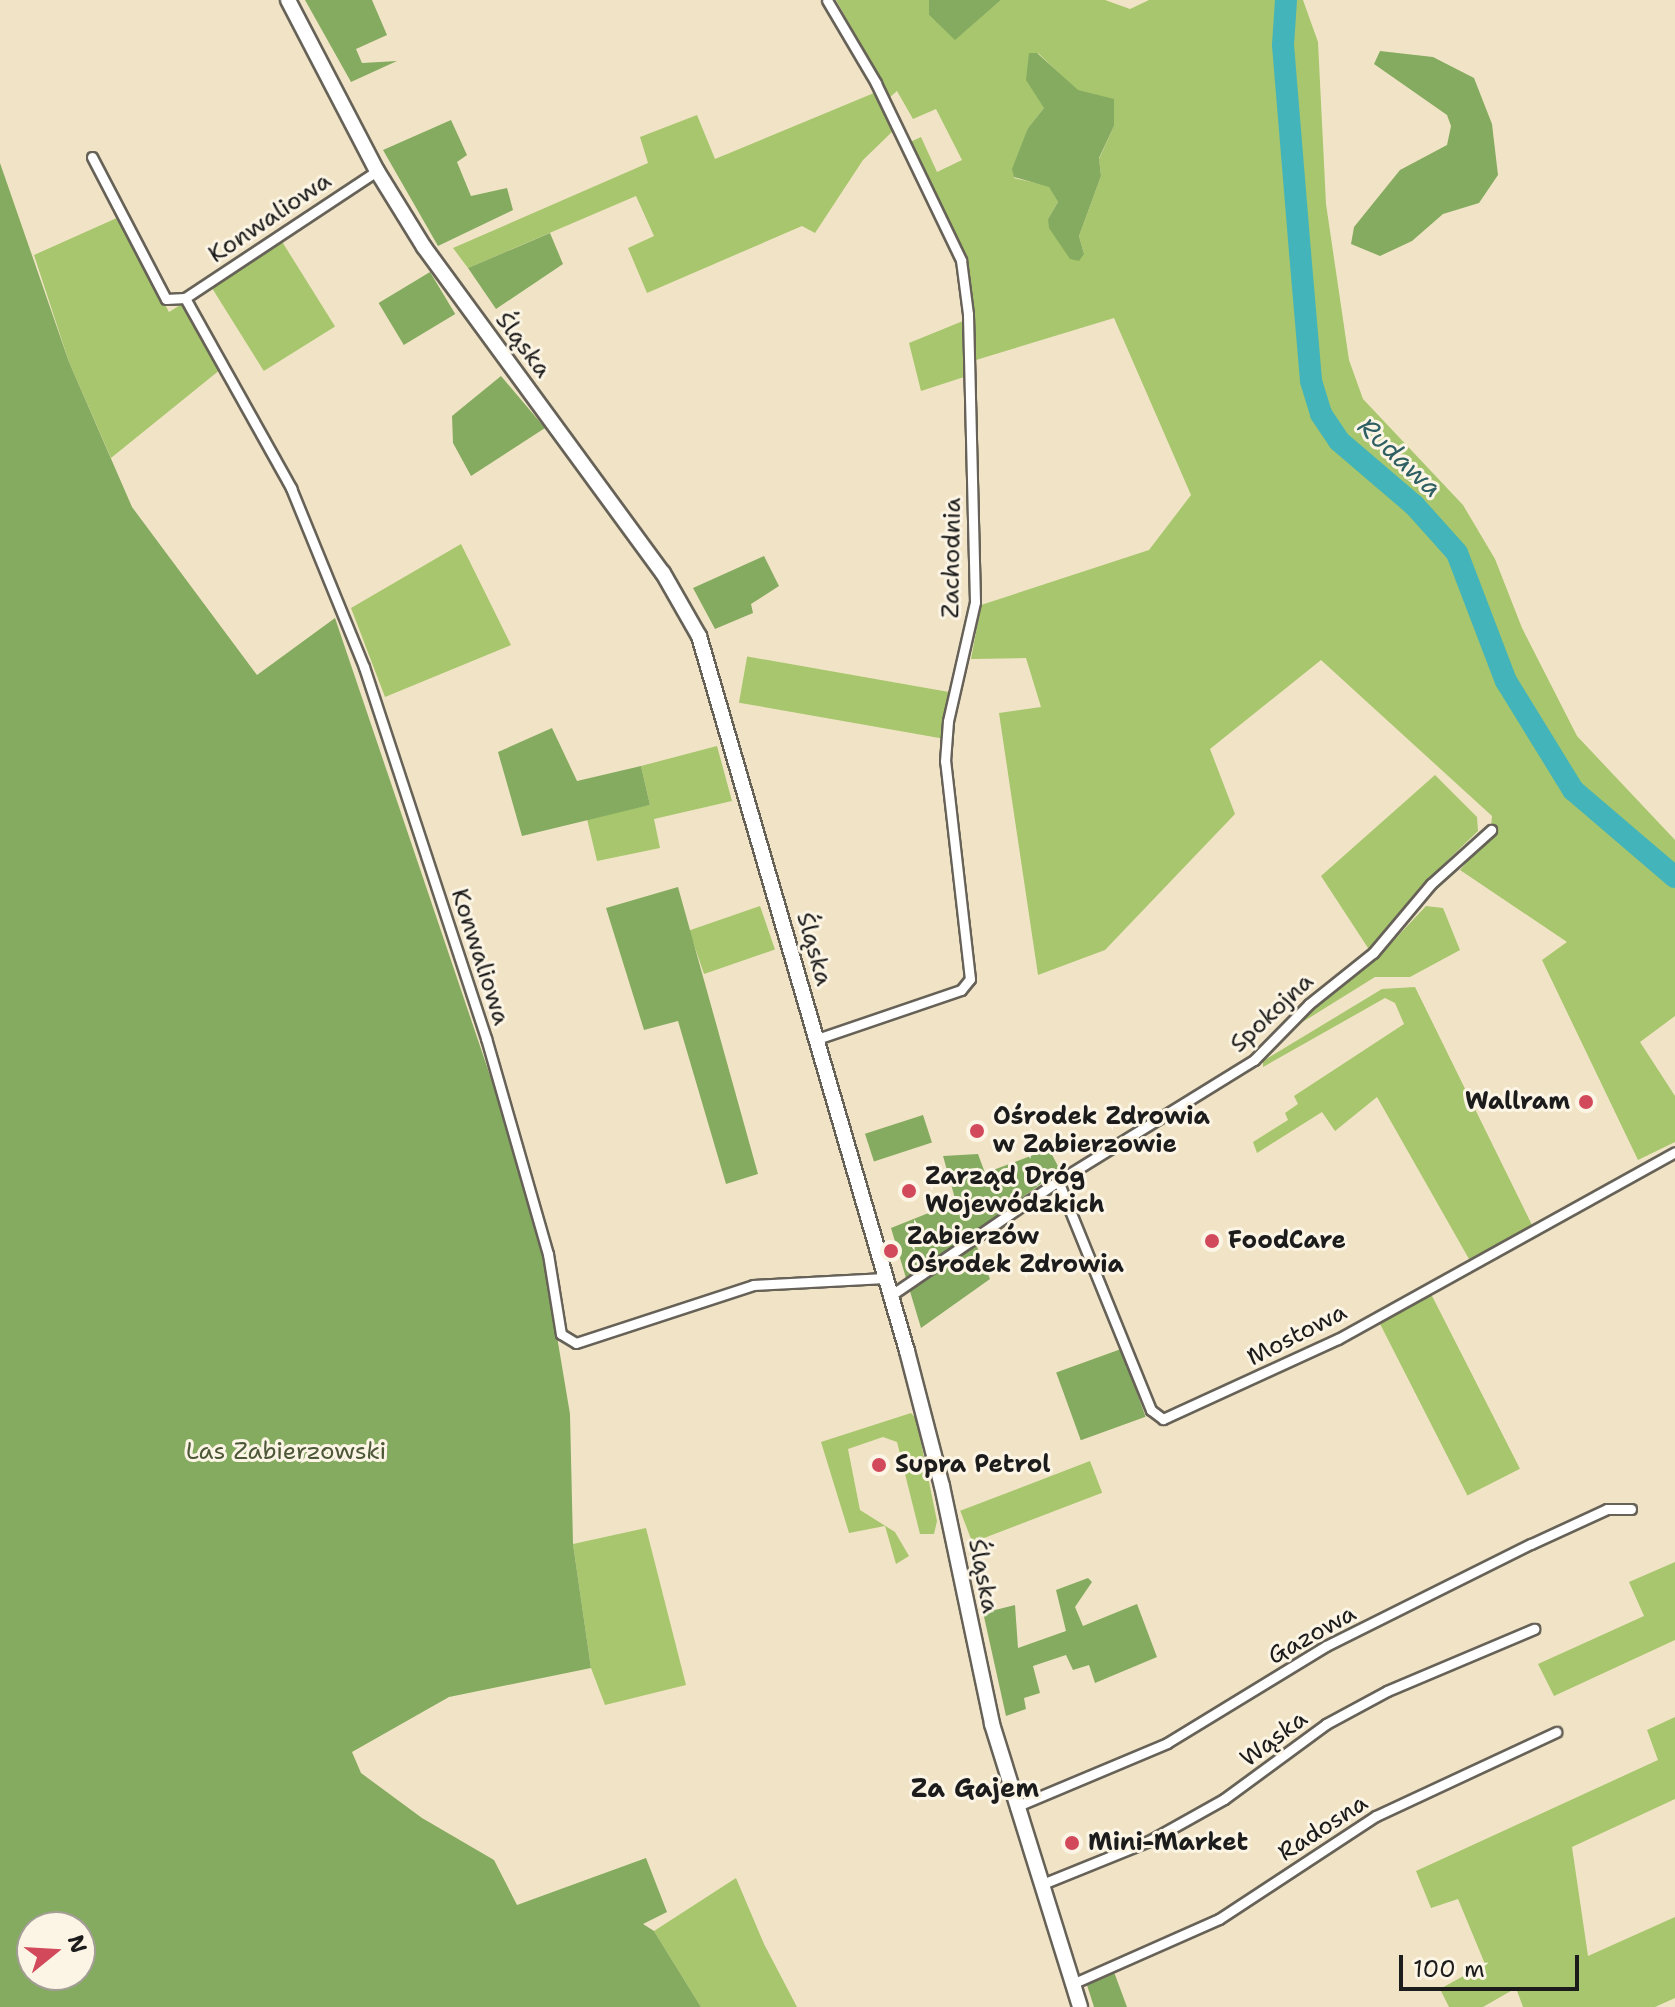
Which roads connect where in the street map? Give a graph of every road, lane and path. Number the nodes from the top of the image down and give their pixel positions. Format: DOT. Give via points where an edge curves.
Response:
graph roads {
  1 [pos="288,0"];
  2 [pos="827,0"];
  3 [pos="92,157"];
  4 [pos="377,171"];
  5 [pos="185,298"];
  6 [pos="1491,830"];
  7 [pos="817,1039"];
  8 [pos="1675,1152"];
  9 [pos="1058,1181"];
  10 [pos="885,1278"];
  11 [pos="890,1296"];
  12 [pos="1631,1509"];
  13 [pos="1534,1629"];
  14 [pos="1556,1732"];
  15 [pos="1015,1807"];
  16 [pos="1040,1885"];
  17 [pos="1072,1984"];
  18 [pos="1080,2007"];
  1 -- 4 [label="main road, Śląska"];
  2 -- 7 [label="street, Zachodnia" via="876,83 961,260 968,314 975,602 948,721 945,761 970,979 961,990"];
  3 -- 5 [label="street, Konwaliowa" via="166,299"];
  4 -- 5 [label="street, Konwaliowa"];
  4 -- 7 [label="main road, Śląska" via="436,265 681,601 717,683"];
  5 -- 10 [label="street, Konwaliowa" via="291,488 385,720 519,1150 548,1254 561,1334 576,1343 753,1285"];
  6 -- 9 [label="street, Spokojna" via="1431,884 1373,953 1309,1004 1254,1060"];
  7 -- 10 [label="main road, Śląska"];
  8 -- 9 [label="street, Mostowa" via="1338,1339 1163,1419 1151,1410"];
  9 -- 11 [label="street, Spokojna"];
  10 -- 11 [label="main road, Śląska"];
  11 -- 15 [label="main road, Śląska" via="935,1456"];
  12 -- 15 [label="street, Gazowa" via="1607,1509 1531,1544 1326,1646 1167,1743"];
  13 -- 16 [label="street, Wąska" via="1387,1691 1326,1724 1250,1782 1174,1827"];
  14 -- 17 [label="street, Radosna" via="1376,1816 1219,1919"];
  15 -- 16 [label="main road, Śląska"];
  16 -- 17 [label="main road, Śląska"];
  17 -- 18 [label="main road, Śląska"];
}
